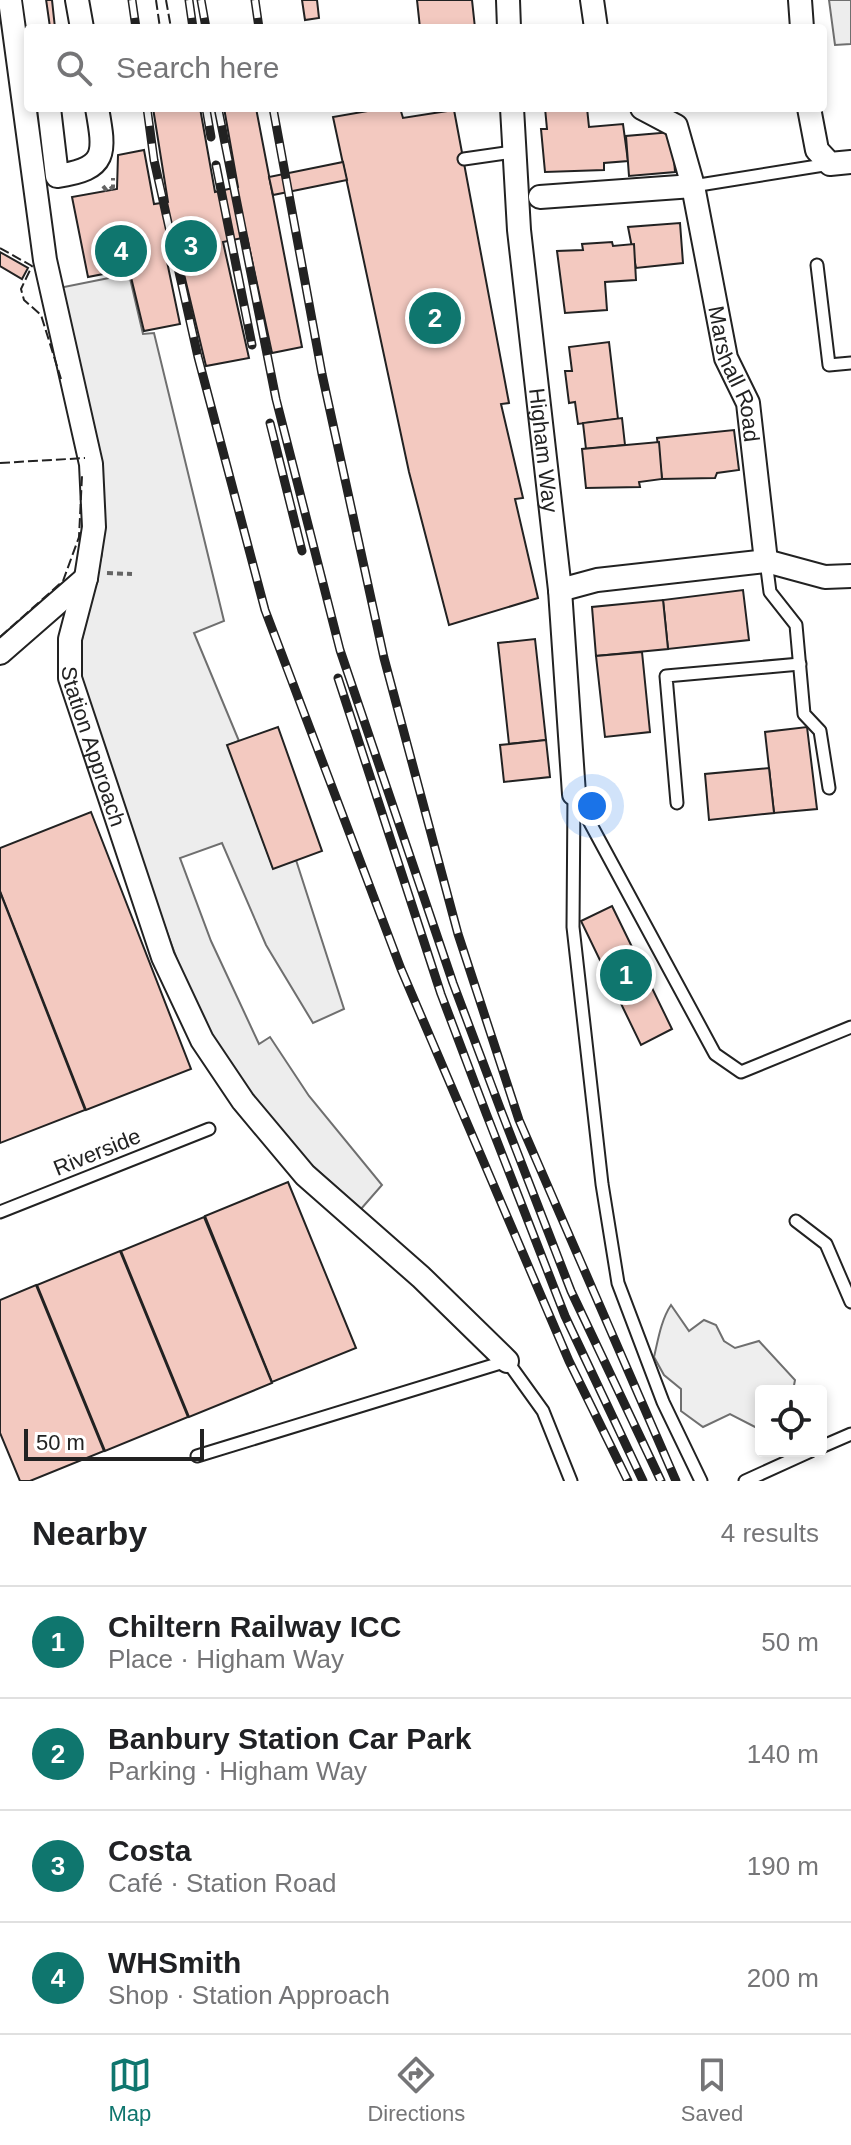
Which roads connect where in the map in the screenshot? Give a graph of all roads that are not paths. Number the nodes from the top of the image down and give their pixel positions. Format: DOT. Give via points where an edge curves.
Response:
graph roads {
  1 [pos="34,0"];
  2 [pos="77,0"];
  3 [pos="508,0"];
  4 [pos="592,0"];
  5 [pos="800,0"];
  6 [pos="11,10"];
  7 [pos="37,24"];
  8 [pos="81,24"];
  9 [pos="509,24"];
  10 [pos="595,24"];
  11 [pos="802,24"];
  12 [pos="0,40"];
  13 [pos="24,106"];
  14 [pos="25,112"];
  15 [pos="49,112"];
  16 [pos="98,112"];
  17 [pos="512,112"];
  18 [pos="650,112"];
  19 [pos="810,112"];
  20 [pos="513,152"];
  21 [pos="464,159"];
  22 [pos="841,163"];
  23 [pos="693,186"];
  24 [pos="540,197"];
  25 [pos="817,265"];
  26 [pos="851,363"];
  27 [pos="766,561"];
  28 [pos="851,576"];
  29 [pos="86,578"];
  30 [pos="560,590"];
  31 [pos="0,653"];
  32 [pos="800,664"];
  33 [pos="829,788"];
  34 [pos="574,794"];
  35 [pos="677,803"];
  36 [pos="851,1027"];
  37 [pos="209,1129"];
  38 [pos="0,1212"];
  39 [pos="796,1221"];
  40 [pos="851,1302"];
  41 [pos="507,1361"];
  42 [pos="851,1434"];
  43 [pos="827,1444"];
  44 [pos="197,1456"];
  45 [pos="798,1457"];
  46 [pos="571,1481"];
  47 [pos="701,1481"];
  48 [pos="745,1481"];
  1 -- 7 [label="street"];
  2 -- 8 [label="street"];
  3 -- 9 [label="street"];
  4 -- 10 [label="street"];
  5 -- 11 [label="street"];
  6 -- 12 [label="lane"];
  6 -- 13 [label="street, Station Approach"];
  14 -- 29 [label="street, Station Approach" via="45,260 91,464 94,527"];
  15 -- 16 [label="street" via="57,176 84,172 97,160 102,136"];
  17 -- 20 [label="street, Higham Way"];
  18 -- 23 [label="street, Marshall Road" via="676,126"];
  19 -- 22 [label="street" via="817,150"];
  20 -- 21 [label="lane"];
  20 -- 30 [label="street, Higham Way"];
  22 -- 23 [label="lane"];
  23 -- 24 [label="street"];
  23 -- 27 [label="street, Marshall Road" via="730,386 748,403"];
  25 -- 26 [label="lane" via="829,365"];
  27 -- 28 [label="street" via="825,577"];
  27 -- 30 [label="street" via="597,580"];
  27 -- 32 [label="lane, Marshall Road" via="770,592 796,625"];
  29 -- 31 [label="street"];
  29 -- 41 [label="street, Station Approach" via="70,639 72,689 163,957 195,1027 243,1101 305,1175"];
  30 -- 34 [label="street, Higham Way"];
  32 -- 33 [label="lane, Marshall Road" via="804,714 820,731"];
  32 -- 35 [label="lane" via="666,676"];
  34 -- 36 [label="lane" via="715,1054 741,1072"];
  34 -- 47 [label="lane" via="573,927 618,1283 663,1402"];
  37 -- 38 [label="lane, Riverside"];
  39 -- 40 [label="lane" via="826,1244"];
  41 -- 44 [label="lane"];
  41 -- 46 [label="lane" via="543,1411"];
  42 -- 43 [label="lane"];
  45 -- 48 [label="lane"];
}
